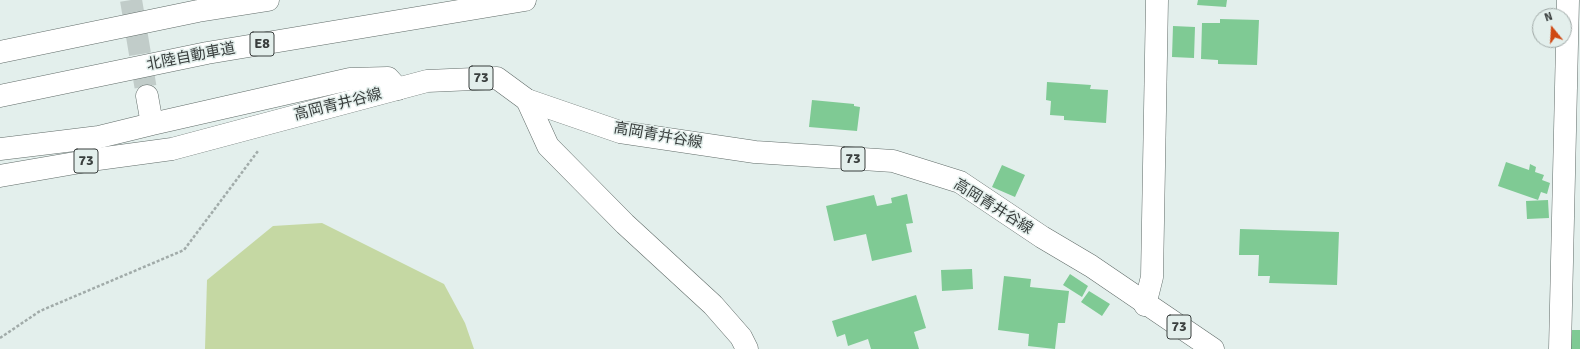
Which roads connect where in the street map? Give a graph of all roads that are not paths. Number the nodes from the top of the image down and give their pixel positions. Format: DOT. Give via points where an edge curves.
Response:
graph roads {
  1 [pos="268,0"];
  2 [pos="525,0"];
  3 [pos="1157,0"];
  4 [pos="1568,0"];
  5 [pos="0,52"];
  6 [pos="398,89"];
  7 [pos="0,96"];
  8 [pos="147,96"];
  9 [pos="527,100"];
  10 [pos="152,124"];
  11 [pos="0,149"];
  12 [pos="0,176"];
  13 [pos="1146,305"];
  14 [pos="747,349"];
  15 [pos="1213,349"];
  16 [pos="1560,349"];
  1 -- 5 [label="main road" via="198,11"];
  2 -- 7 [label="main road, 北陸自動車道 / E8" via="215,52"];
  3 -- 13 [label="main road" via="1152,276"];
  4 -- 16 [label="main road"];
  6 -- 9 [label="main road, 高岡青井谷線 / 73" via="427,80 497,78"];
  6 -- 10 [label="main road" via="388,78 350,79"];
  6 -- 12 [label="main road, 高岡青井谷線 / 73" via="172,149"];
  8 -- 10 [label="main road"];
  9 -- 13 [label="main road, 高岡青井谷線 / 73" via="620,132 755,152 893,162 960,182 1042,237 1091,266"];
  9 -- 14 [label="main road" via="548,146 625,224 713,305 742,337"];
  10 -- 11 [label="main road" via="99,137"];
  13 -- 15 [label="main road, 高岡青井谷線 / 73"];
}
